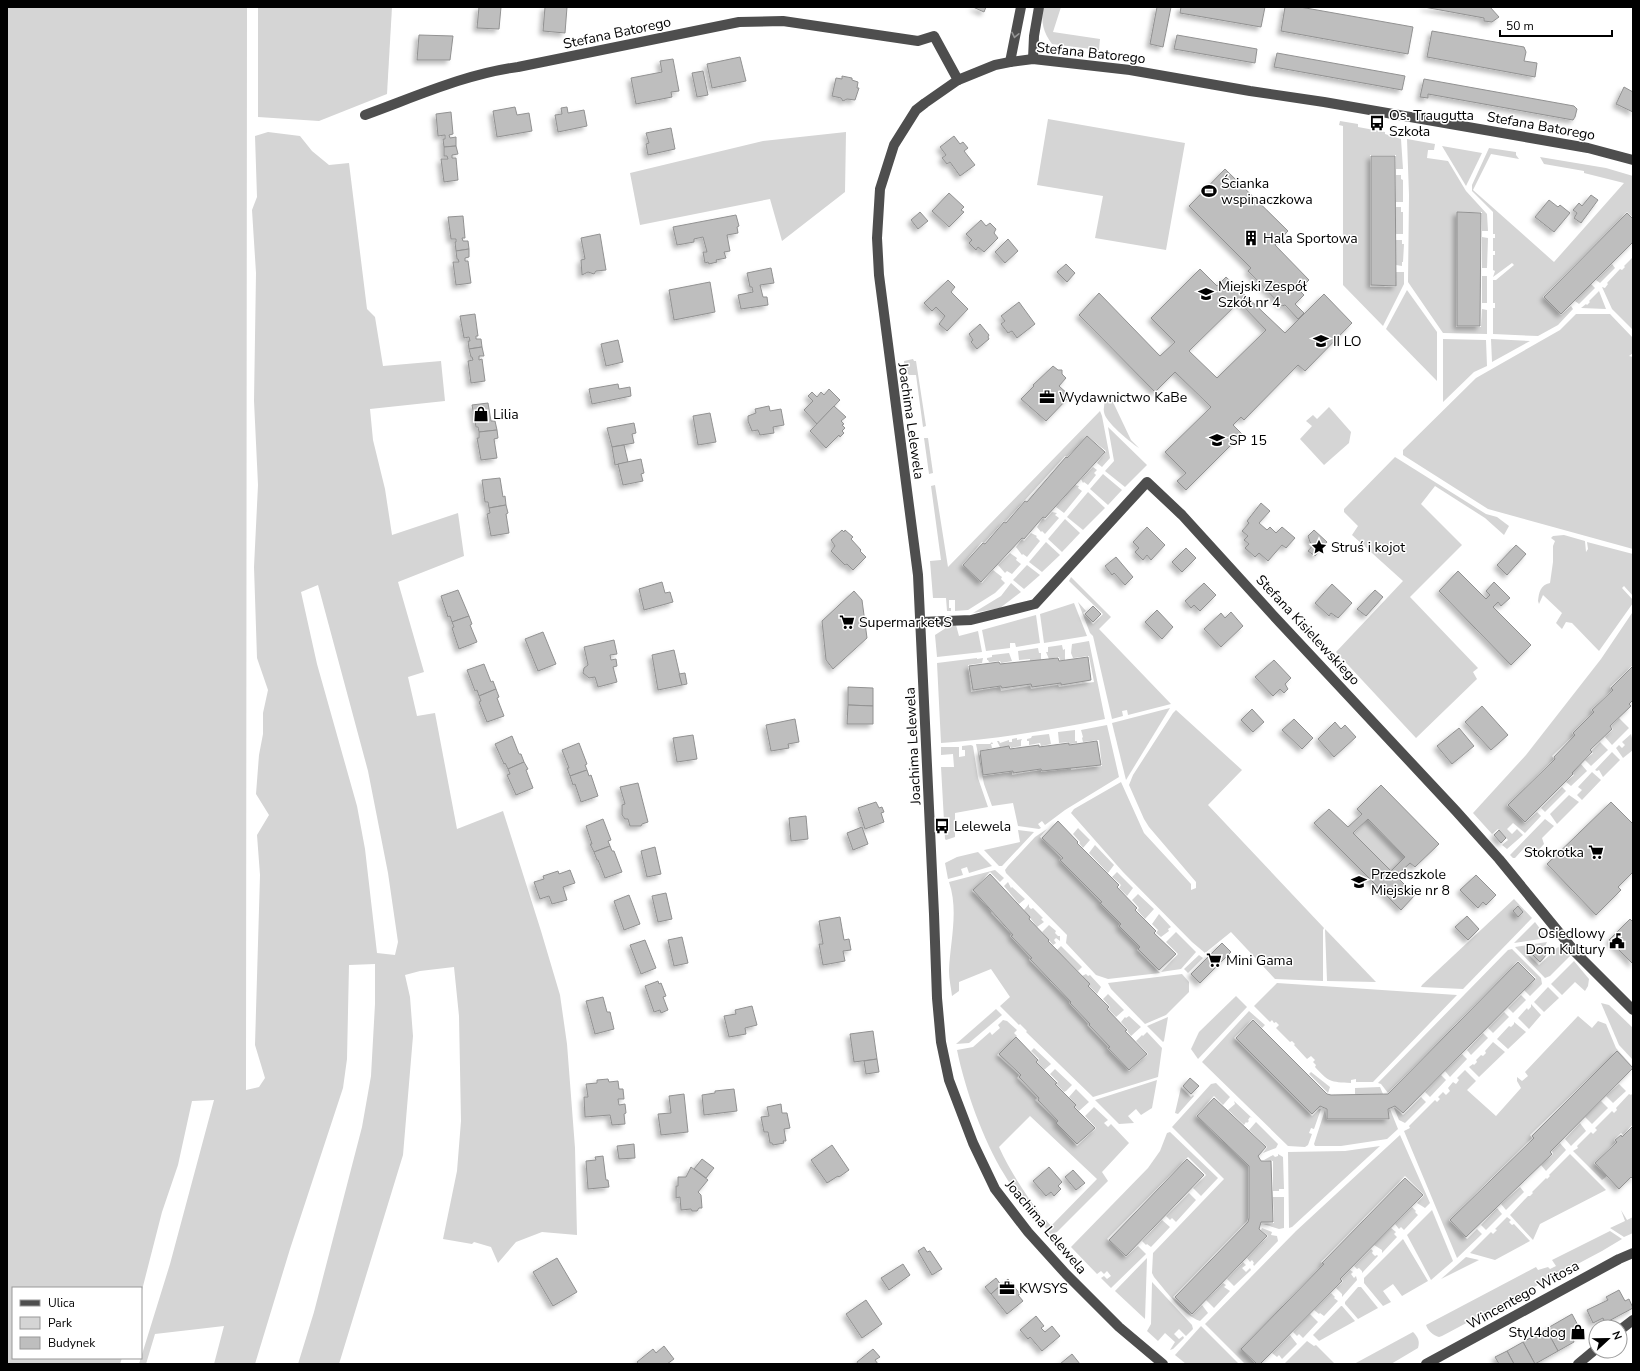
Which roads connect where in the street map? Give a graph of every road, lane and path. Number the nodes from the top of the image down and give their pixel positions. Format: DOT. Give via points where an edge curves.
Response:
graph roads {
  1 [pos="1021,7"];
  2 [pos="1039,7"];
  3 [pos="1033,59"];
  4 [pos="1010,62"];
  5 [pos="958,80"];
  6 [pos="365,115"];
  7 [pos="1633,160"];
  8 [pos="921,622"];
  9 [pos="1633,1010"];
  10 [pos="1633,1253"];
  11 [pos="1588,1356"];
  12 [pos="1163,1364"];
  13 [pos="1426,1364"];
  14 [pos="1578,1364"];
  1 -- 4 [label="street, one-way"];
  2 -- 3 [label="street"];
  3 -- 4 [label="street, Stefana Batorego"];
  3 -- 7 [label="street, Stefana Batorego" via="1130,70 1324,102 1588,148"];
  4 -- 5 [label="street, Stefana Batorego" via="995,65"];
  5 -- 6 [label="street, Stefana Batorego" via="934,36 918,41 783,21 739,22 500,70 461,80"];
  5 -- 8 [label="street, Joachima Lelewela" via="916,110 894,145 880,189 877,238 882,306 918,575"];
  8 -- 9 [label="street, Stefana Kisielewskiego" via="971,620 1035,604 1147,482 1182,515 1456,811 1576,953"];
  8 -- 12 [label="street, Joachima Lelewela" via="937,998 941,1042 954,1096 995,1188 1026,1229 1090,1299"];
  10 -- 13 [label="street, Wincentego Witosa"];
  11 -- 14 [label="street"];
}
